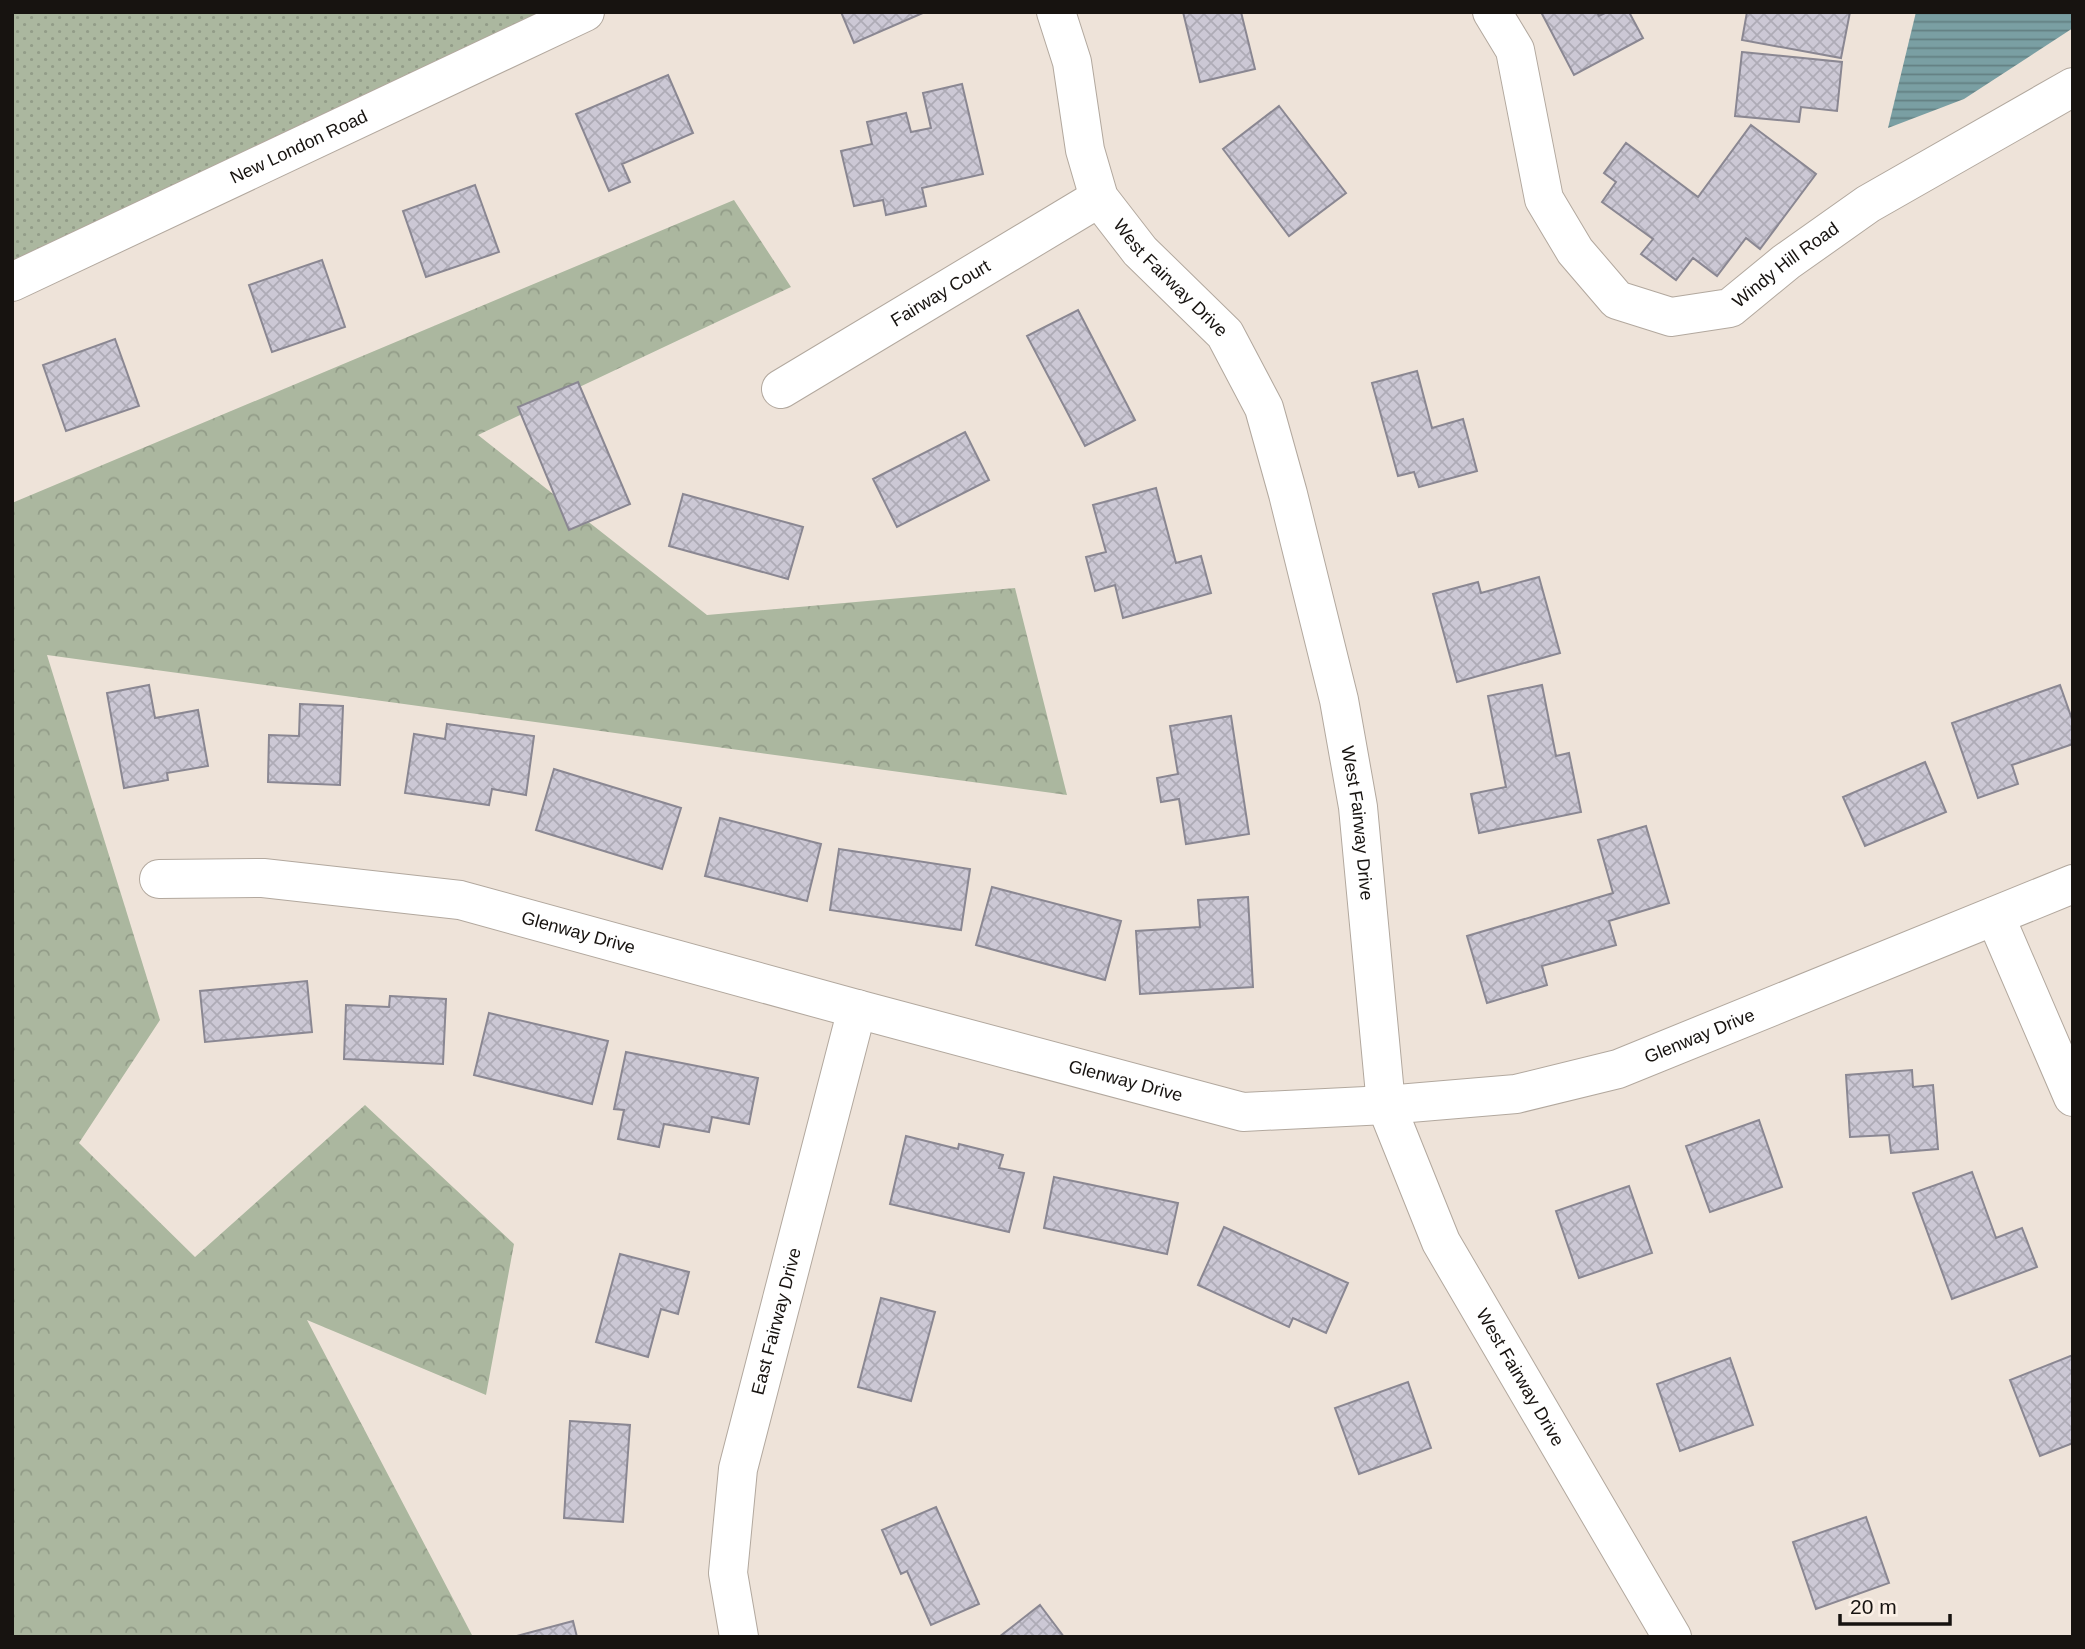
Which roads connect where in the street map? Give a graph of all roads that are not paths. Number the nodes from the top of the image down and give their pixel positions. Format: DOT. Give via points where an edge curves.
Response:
graph roads {
  1 [pos="585,12"];
  2 [pos="1056,12"];
  3 [pos="1492,12"];
  4 [pos="2073,87"];
  5 [pos="1099,198"];
  6 [pos="12,282"];
  7 [pos="781,389"];
  8 [pos="159,879"];
  9 [pos="2073,884"];
  10 [pos="1995,916"];
  11 [pos="857,1009"];
  12 [pos="2073,1097"];
  13 [pos="1386,1105"];
  14 [pos="739,1637"];
  15 [pos="1672,1637"];
  1 -- 6 [label="street, New London Road"];
  2 -- 5 [label="street, West Fairway Drive" via="1072,62 1085,150"];
  3 -- 4 [label="street, Windy Hill Road" via="1515,50 1544,199 1575,251 1617,300 1671,317 1730,308 1868,204"];
  5 -- 7 [label="street, Fairway Court"];
  5 -- 13 [label="street, West Fairway Drive" via="1140,251 1225,334 1264,408 1349,754"];
  8 -- 11 [label="street, Glenway Drive" via="263,878 460,900"];
  9 -- 10 [label="street, Glenway Drive"];
  10 -- 12 [label="street"];
  10 -- 13 [label="street, Glenway Drive" via="1618,1069 1516,1094"];
  11 -- 13 [label="street, Glenway Drive" via="1243,1112"];
  11 -- 14 [label="street, East Fairway Drive" via="738,1469 729,1573"];
  13 -- 15 [label="street, West Fairway Drive" via="1441,1242"];
}
